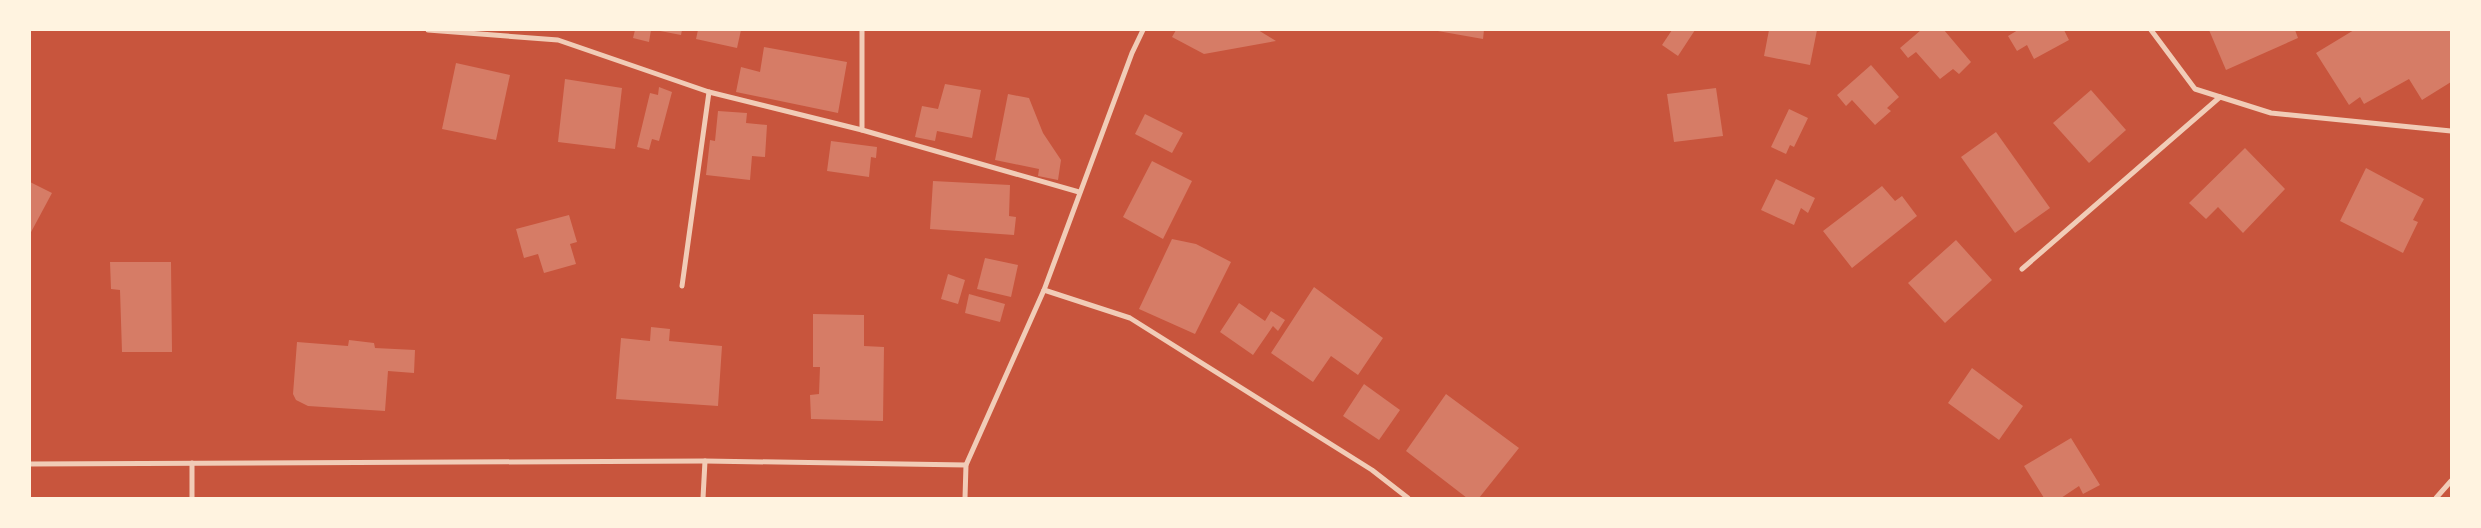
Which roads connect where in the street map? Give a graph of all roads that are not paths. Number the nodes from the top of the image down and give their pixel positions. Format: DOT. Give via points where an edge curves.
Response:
graph roads {
  1 [pos="428,30"];
  2 [pos="862,30"];
  3 [pos="1143,30"];
  4 [pos="2151,30"];
  5 [pos="709,92"];
  6 [pos="2220,97"];
  7 [pos="862,130"];
  8 [pos="2451,131"];
  9 [pos="1079,192"];
  10 [pos="2022,270"];
  11 [pos="682,286"];
  12 [pos="1044,290"];
  13 [pos="706,461"];
  14 [pos="192,463"];
  15 [pos="30,464"];
  16 [pos="966,465"];
  17 [pos="2451,481"];
  18 [pos="192,498"];
  19 [pos="702,498"];
  20 [pos="965,498"];
  21 [pos="1408,498"];
  22 [pos="2436,498"];
  1 -- 5 [label="street" via="558,40"];
  2 -- 7 [label="street"];
  3 -- 9 [label="street"];
  4 -- 6 [label="street" via="2194,89"];
  5 -- 7 [label="street"];
  5 -- 11 [label="street"];
  6 -- 8 [label="street" via="2271,113"];
  6 -- 10 [label="street"];
  7 -- 9 [label="street"];
  9 -- 12 [label="street"];
  12 -- 16 [label="street"];
  12 -- 21 [label="street" via="1130,318 1372,470"];
  13 -- 14 [label="street"];
  13 -- 16 [label="street"];
  13 -- 19 [label="street"];
  14 -- 15 [label="street"];
  14 -- 18 [label="street"];
  16 -- 20 [label="street"];
  17 -- 22 [label="street"];
}
